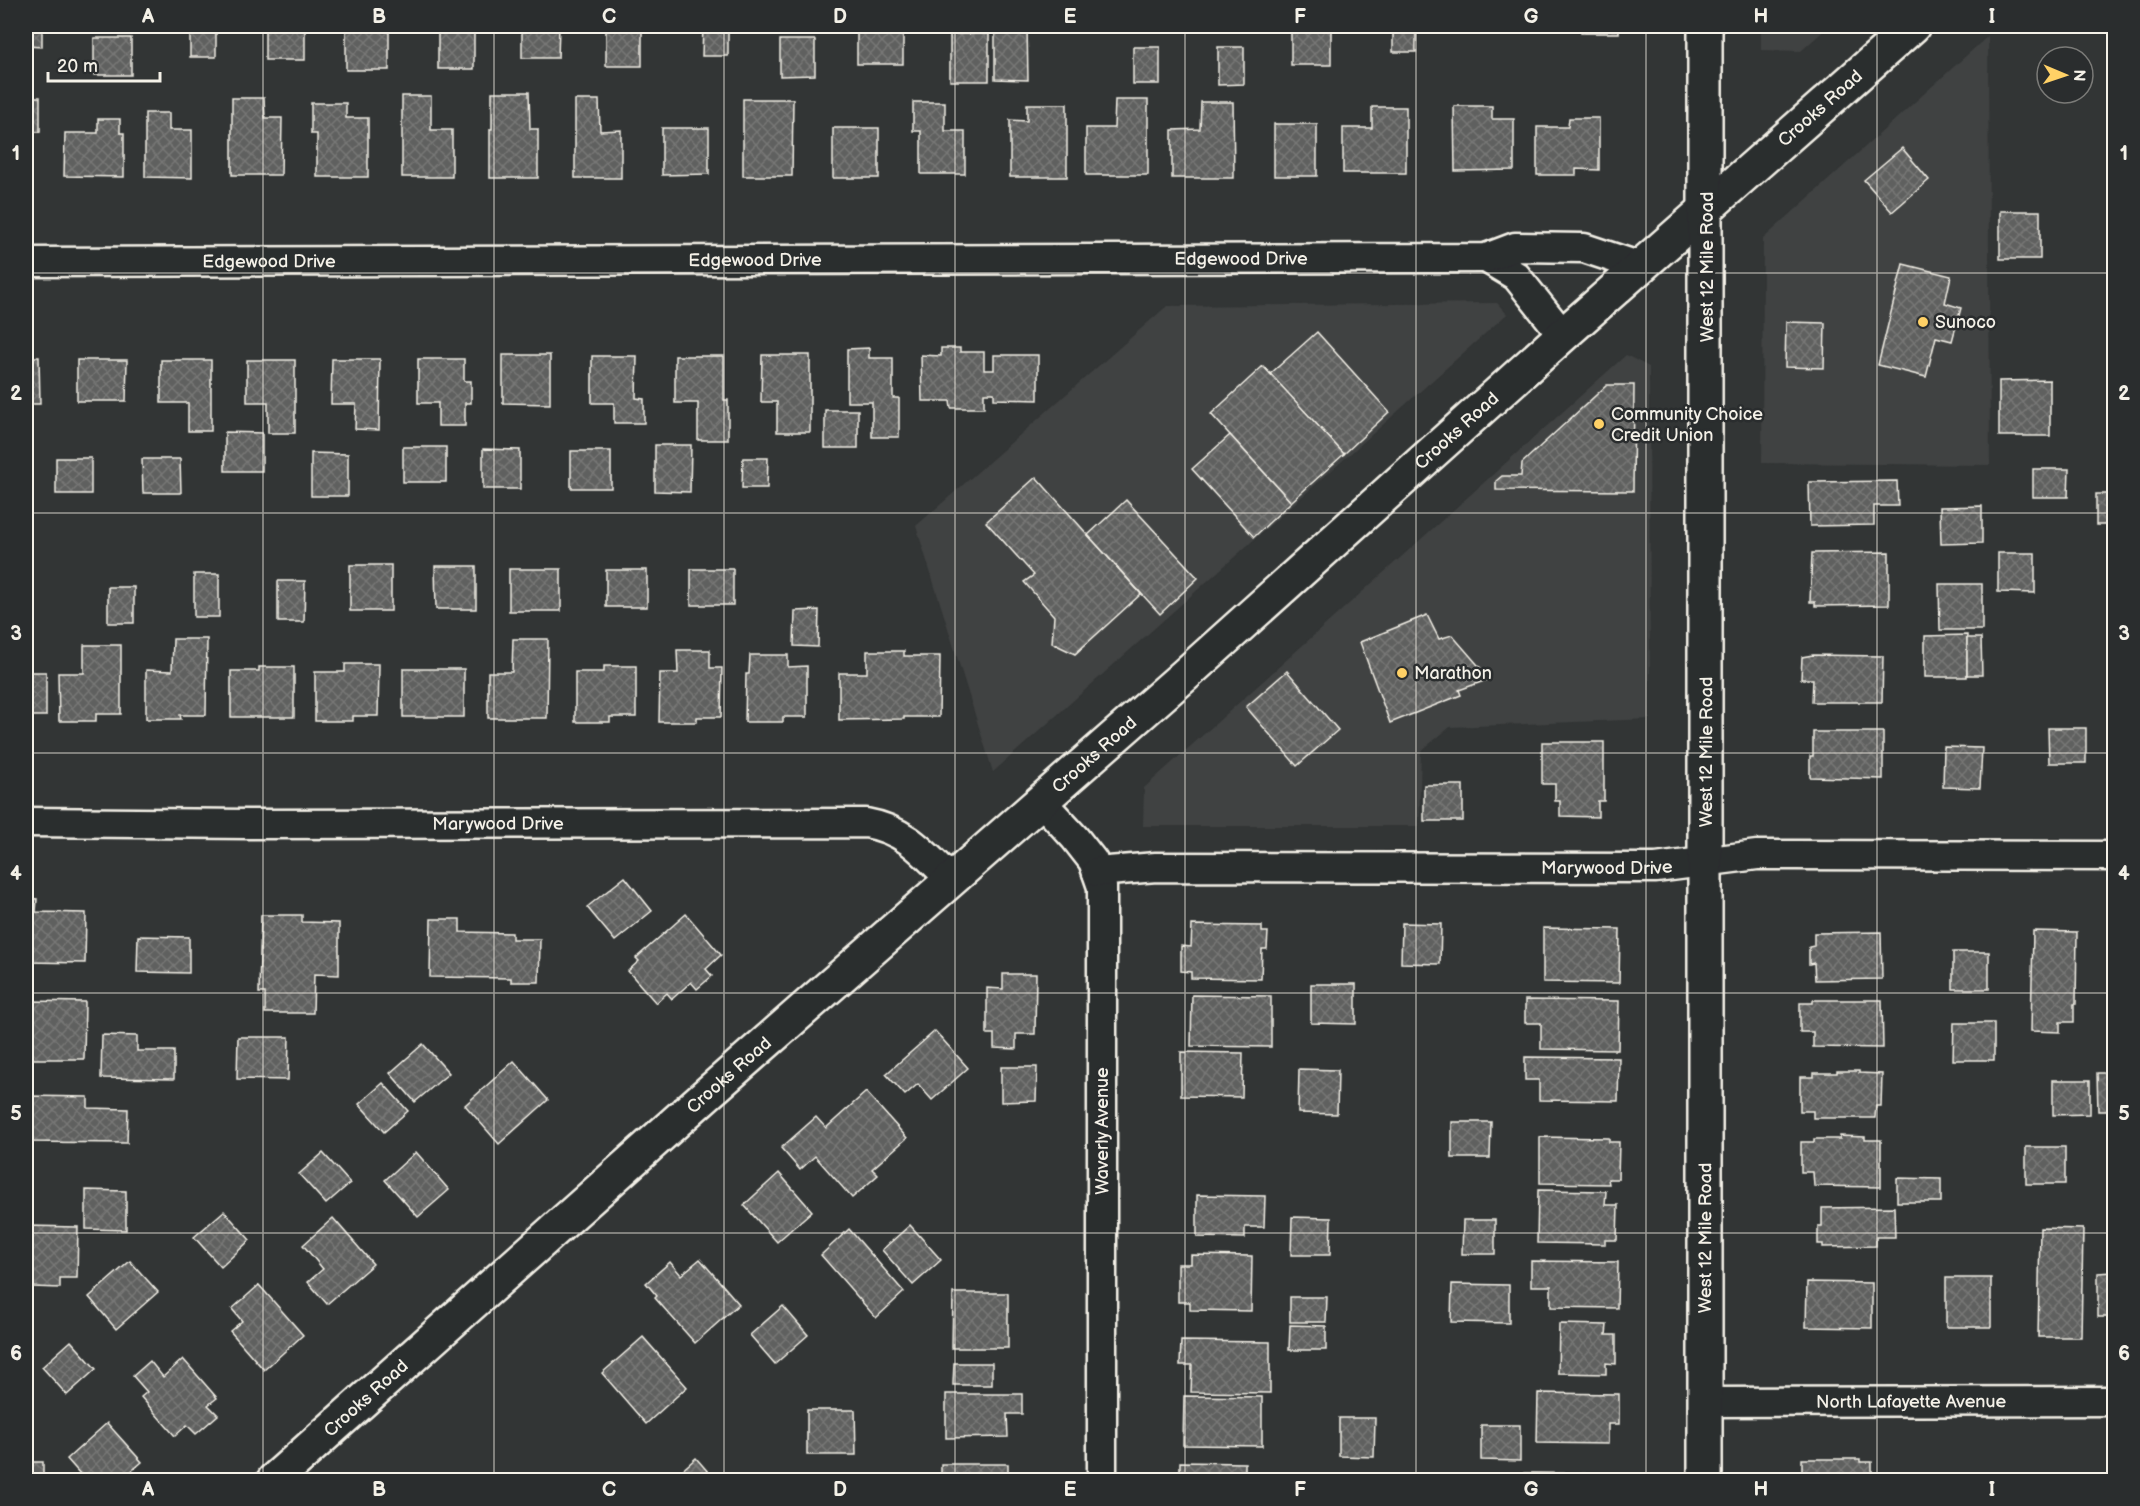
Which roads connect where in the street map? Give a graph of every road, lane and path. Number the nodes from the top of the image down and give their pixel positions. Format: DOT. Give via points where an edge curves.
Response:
graph roads {
  1 [pos="1705,26"];
  2 [pos="1913,26"];
  3 [pos="1707,208"];
  4 [pos="1486,258"];
  5 [pos="26,262"];
  6 [pos="1641,267"];
  7 [pos="1563,335"];
  8 [pos="1042,802"];
  9 [pos="26,822"];
  10 [pos="2115,856"];
  11 [pos="1705,862"];
  12 [pos="1097,872"];
  13 [pos="951,880"];
  14 [pos="2115,1401"];
  15 [pos="1705,1402"];
  16 [pos="274,1480"];
  17 [pos="1102,1480"];
  18 [pos="1705,1480"];
  1 -- 3 [label="main road, West 12 Mile Road"];
  2 -- 3 [label="main road, Crooks Road"];
  3 -- 6 [label="main road, Crooks Road"];
  3 -- 11 [label="main road, West 12 Mile Road"];
  4 -- 5 [label="street, Edgewood Drive"];
  4 -- 6 [label="street, Edgewood Drive" via="1515,247 1584,248"];
  4 -- 7 [label="street" via="1516,276"];
  6 -- 7 [label="main road, Crooks Road"];
  7 -- 8 [label="main road, Crooks Road"];
  8 -- 12 [label="street, Waverly Avenue" via="1075,838"];
  8 -- 13 [label="main road, Crooks Road"];
  9 -- 13 [label="street, Marywood Drive" via="866,823 906,837"];
  10 -- 11 [label="street, Marywood Drive" via="1757,855"];
  11 -- 12 [label="street, Marywood Drive" via="1656,868 1156,867"];
  11 -- 15 [label="main road, West 12 Mile Road"];
  12 -- 17 [label="street, Waverly Avenue" via="1102,887"];
  13 -- 16 [label="main road, Crooks Road"];
  14 -- 15 [label="street, North Lafayette Avenue"];
  15 -- 18 [label="main road, West 12 Mile Road"];
}
